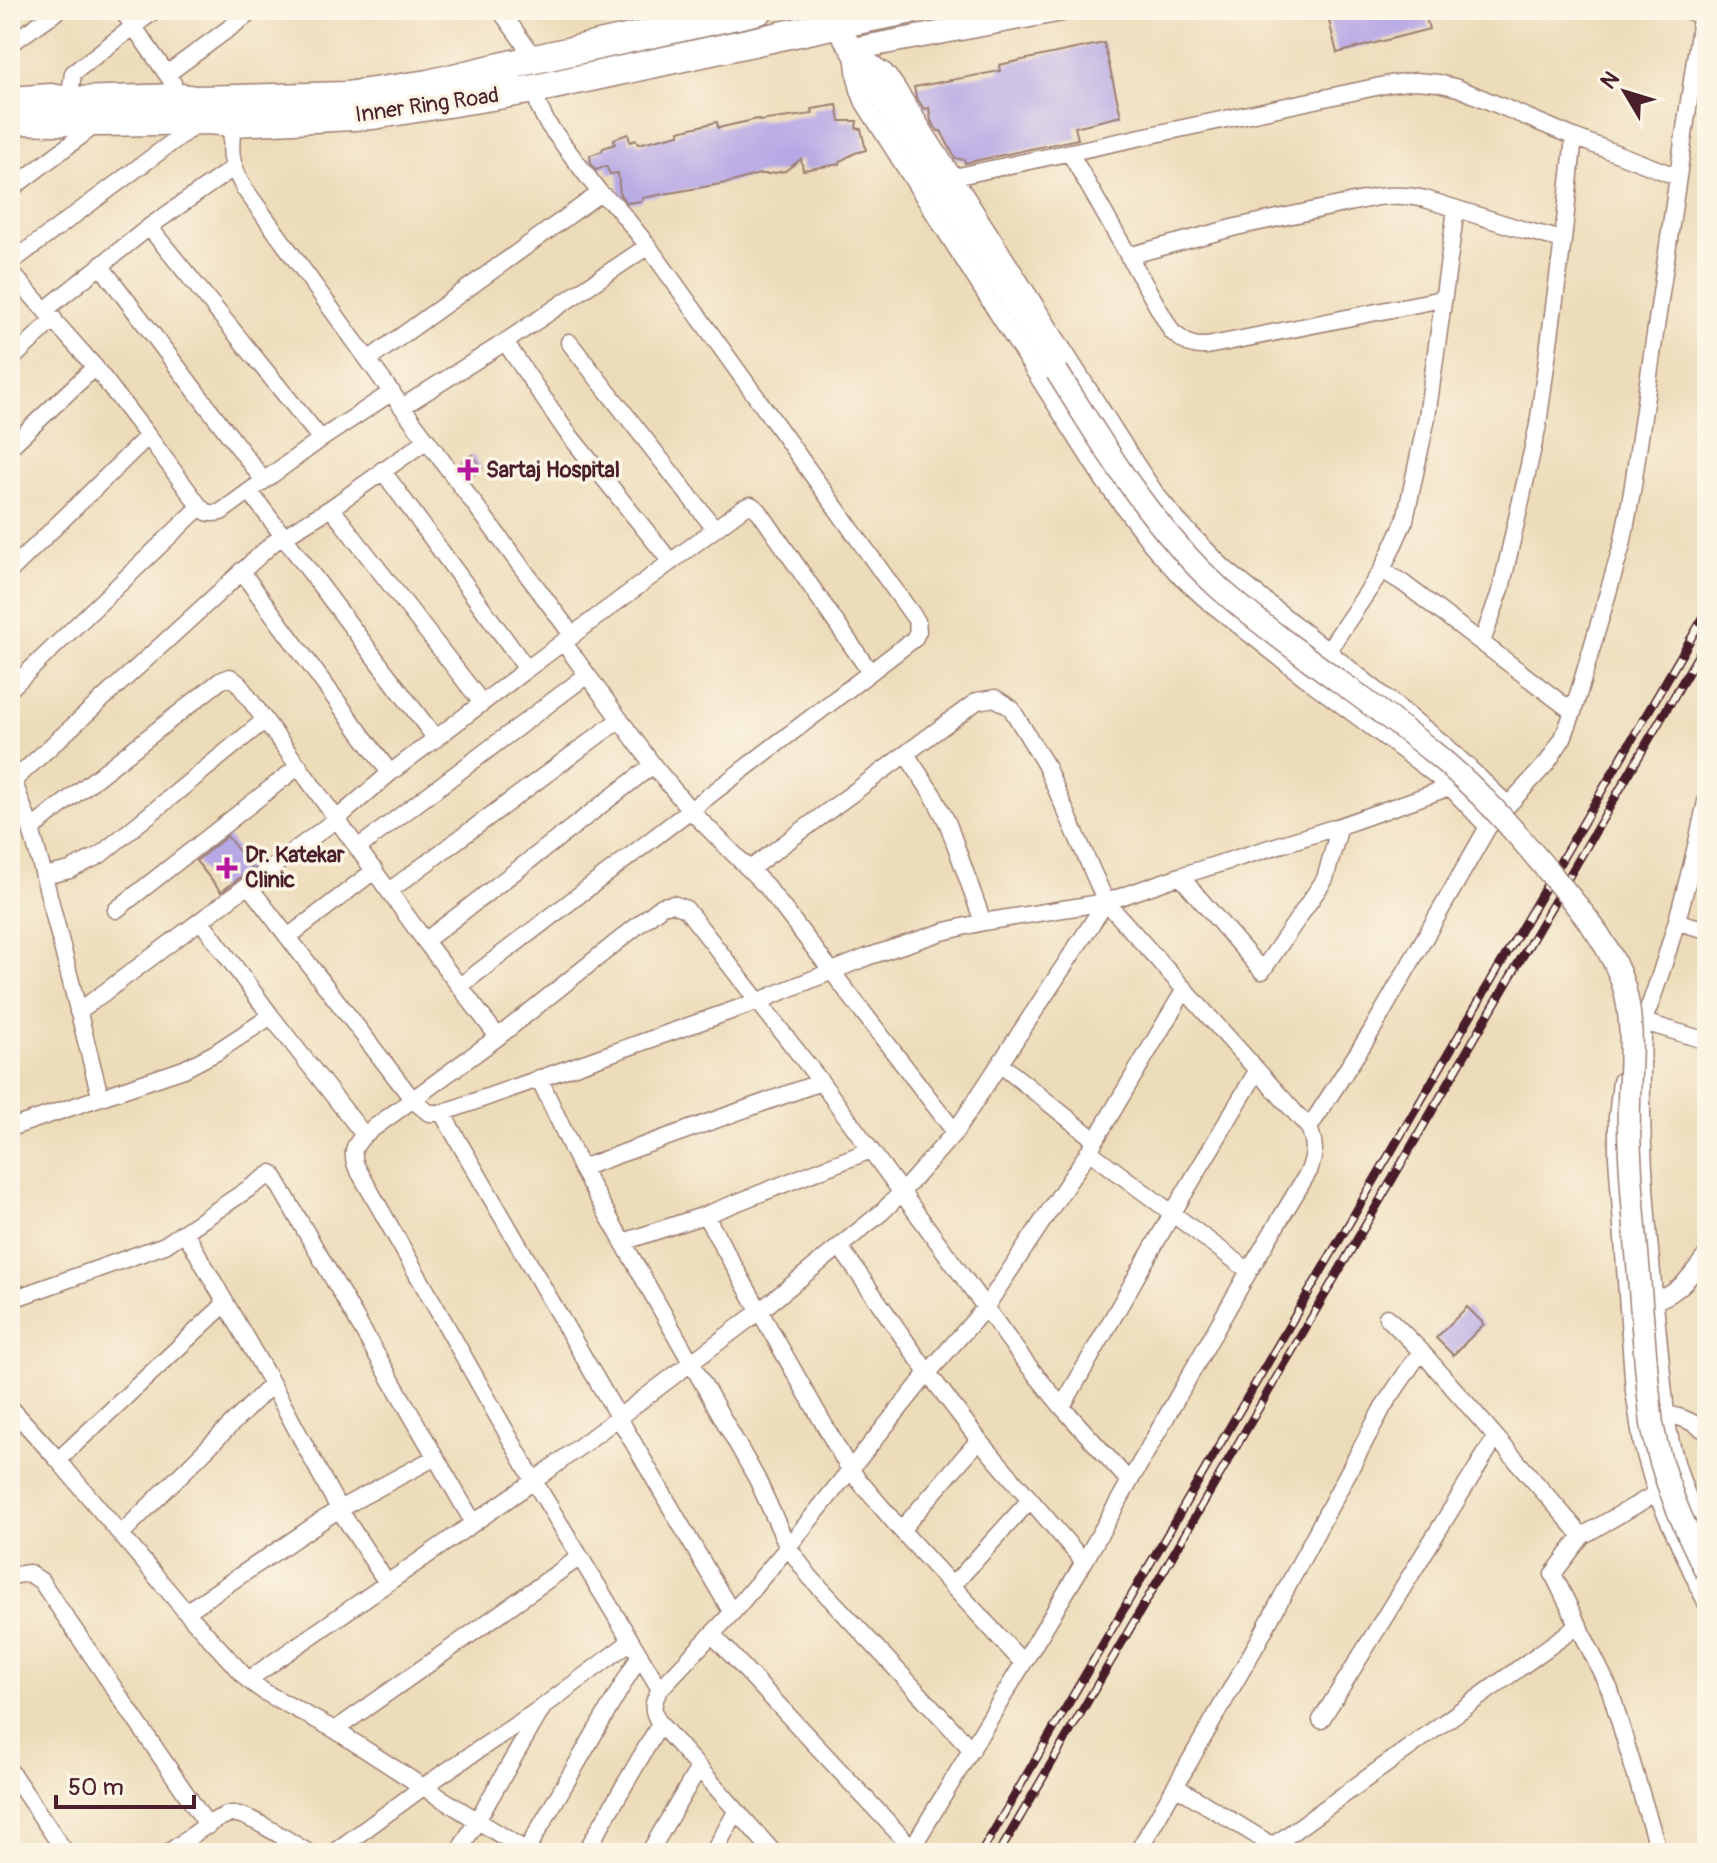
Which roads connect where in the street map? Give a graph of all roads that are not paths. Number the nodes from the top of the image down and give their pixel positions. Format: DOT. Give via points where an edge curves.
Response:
graph roads {
  1 [pos="59,10"];
  2 [pos="122,10"];
  3 [pos="155,10"];
  4 [pos="254,10"];
  5 [pos="500,10"];
  6 [pos="759,10"];
  7 [pos="908,10"];
  8 [pos="1062,10"];
  9 [pos="1700,11"];
  10 [pos="836,24"];
  11 [pos="133,26"];
  12 [pos="10,44"];
  13 [pos="853,49"];
  14 [pos="535,59"];
  15 [pos="167,74"];
  16 [pos="535,89"];
  17 [pos="183,98"];
  18 [pos="10,101"];
  19 [pos="69,101"];
  20 [pos="10,120"];
  21 [pos="201,120"];
  22 [pos="100,122"];
  23 [pos="233,122"];
  24 [pos="1574,137"];
  25 [pos="1070,153"];
  26 [pos="233,168"];
  27 [pos="954,177"];
  28 [pos="1678,177"];
  29 [pos="10,190"];
  30 [pos="600,193"];
  31 [pos="1456,209"];
  32 [pos="149,227"];
  33 [pos="1563,240"];
  34 [pos="648,246"];
  35 [pos="1128,256"];
  36 [pos="10,263"];
  37 [pos="100,265"];
  38 [pos="10,271"];
  39 [pos="1442,299"];
  40 [pos="50,315"];
  41 [pos="505,342"];
  42 [pos="569,342"];
  43 [pos="368,360"];
  44 [pos="10,361"];
  45 [pos="95,367"];
  46 [pos="392,392"];
  47 [pos="402,407"];
  48 [pos="148,436"];
  49 [pos="321,439"];
  50 [pos="427,440"];
  51 [pos="10,447"];
  52 [pos="382,470"];
  53 [pos="257,486"];
  54 [pos="200,507"];
  55 [pos="331,508"];
  56 [pos="715,529"];
  57 [pos="283,536"];
  58 [pos="671,562"];
  59 [pos="1382,570"];
  60 [pos="10,571"];
  61 [pos="241,571"];
  62 [pos="568,639"];
  63 [pos="1482,642"];
  64 [pos="1328,651"];
  65 [pos="527,669"];
  66 [pos="870,672"];
  67 [pos="587,675"];
  68 [pos="1307,679"];
  69 [pos="10,689"];
  70 [pos="482,703"];
  71 [pos="1573,712"];
  72 [pos="265,720"];
  73 [pos="619,720"];
  74 [pos="436,739"];
  75 [pos="906,754"];
  76 [pos="653,765"];
  77 [pos="1468,765"];
  78 [pos="299,766"];
  79 [pos="390,773"];
  80 [pos="12,776"];
  81 [pos="1450,787"];
  82 [pos="1707,797"];
  83 [pos="1508,805"];
  84 [pos="691,811"];
  85 [pos="338,818"];
  86 [pos="1340,826"];
  87 [pos="1488,827"];
  88 [pos="31,829"];
  89 [pos="359,847"];
  90 [pos="750,869"];
  91 [pos="375,870"];
  92 [pos="44,876"];
  93 [pos="1180,876"];
  94 [pos="248,885"];
  95 [pos="389,891"];
  96 [pos="1106,902"];
  97 [pos="116,910"];
  98 [pos="201,921"];
  99 [pos="983,922"];
  100 [pos="1678,922"];
  101 [pos="1707,930"];
  102 [pos="288,937"];
  103 [pos="425,941"];
  104 [pos="833,972"];
  105 [pos="460,986"];
  106 [pos="1185,989"];
  107 [pos="759,1001"];
  108 [pos="78,1012"];
  109 [pos="271,1016"];
  110 [pos="1644,1022"];
  111 [pos="498,1037"];
  112 [pos="1707,1041"];
  113 [pos="1000,1064"];
  114 [pos="1257,1071"];
  115 [pos="539,1078"];
  116 [pos="821,1082"];
  117 [pos="100,1096"];
  118 [pos="413,1100"];
  119 [pos="442,1113"];
  120 [pos="10,1128"];
  121 [pos="1309,1128"];
  122 [pos="955,1132"];
  123 [pos="364,1135"];
  124 [pos="1092,1145"];
  125 [pos="871,1150"];
  126 [pos="581,1168"];
  127 [pos="902,1192"];
  128 [pos="1172,1214"];
  129 [pos="705,1215"];
  130 [pos="185,1232"];
  131 [pos="623,1242"];
  132 [pos="840,1247"];
  133 [pos="1707,1254"];
  134 [pos="1249,1271"];
  135 [pos="1700,1277"];
  136 [pos="10,1300"];
  137 [pos="1655,1301"];
  138 [pos="226,1303"];
  139 [pos="1628,1303"];
  140 [pos="985,1308"];
  141 [pos="761,1310"];
  142 [pos="1387,1317"];
  143 [pos="1421,1351"];
  144 [pos="691,1364"];
  145 [pos="928,1373"];
  146 [pos="272,1384"];
  147 [pos="10,1407"];
  148 [pos="1062,1407"];
  149 [pos="1666,1414"];
  150 [pos="1638,1416"];
  151 [pos="620,1418"];
  152 [pos="1707,1432"];
  153 [pos="1496,1437"];
  154 [pos="979,1440"];
  155 [pos="436,1457"];
  156 [pos="58,1460"];
  157 [pos="850,1470"];
  158 [pos="534,1481"];
  159 [pos="1129,1481"];
  160 [pos="1681,1482"];
  161 [pos="1656,1493"];
  162 [pos="1030,1500"];
  163 [pos="339,1509"];
  164 [pos="473,1522"];
  165 [pos="901,1530"];
  166 [pos="121,1534"];
  167 [pos="1582,1536"];
  168 [pos="1707,1541"];
  169 [pos="788,1547"];
  170 [pos="580,1557"];
  171 [pos="1084,1562"];
  172 [pos="1707,1573"];
  173 [pos="10,1576"];
  174 [pos="387,1583"];
  175 [pos="952,1586"];
  176 [pos="1707,1605"];
  177 [pos="186,1612"];
  178 [pos="732,1613"];
  179 [pos="1579,1625"];
  180 [pos="712,1634"];
  181 [pos="636,1648"];
  182 [pos="1023,1663"];
  183 [pos="248,1680"];
  184 [pos="660,1689"];
  185 [pos="544,1706"];
  186 [pos="1321,1720"];
  187 [pos="660,1724"];
  188 [pos="335,1730"];
  189 [pos="972,1750"];
  190 [pos="698,1769"];
  191 [pos="10,1771"];
  192 [pos="1175,1786"];
  193 [pos="423,1787"];
  194 [pos="736,1812"];
  195 [pos="478,1821"];
  196 [pos="208,1826"];
  197 [pos="910,1851"];
  198 [pos="1276,1851"];
  199 [pos="527,1852"];
  200 [pos="66,1853"];
  201 [pos="168,1853"];
  202 [pos="309,1853"];
  203 [pos="333,1853"];
  204 [pos="458,1853"];
  205 [pos="585,1853"];
  206 [pos="649,1853"];
  207 [pos="713,1853"];
  208 [pos="774,1853"];
  209 [pos="1137,1853"];
  210 [pos="1659,1853"];
  1 -- 12 [label="street"];
  2 -- 11 [label="street"];
  3 -- 11 [label="street"];
  4 -- 15 [label="street"];
  5 -- 14 [label="street"];
  6 -- 14 [label="highway, Inner Ring Road"];
  7 -- 10 [label="highway, Inner Ring Road"];
  8 -- 13 [label="street"];
  9 -- 28 [label="street"];
  10 -- 13 [label="street"];
  10 -- 16 [label="highway, Inner Ring Road"];
  11 -- 15 [label="street"];
  11 -- 19 [label="street" via="73,73"];
  13 -- 27 [label="street" via="894,83"];
  13 -- 68 [label="street" via="864,103 1104,481 1176,572"];
  13 -- 172 [label="street, bridge" via="1156,521 1259,621 1464,779 1509,824 1604,942 1629,1010 1630,1170 1652,1424 1670,1492"];
  14 -- 17 [label="highway, Inner Ring Road" via="346,96"];
  15 -- 17 [label="street"];
  16 -- 23 [label="highway, Inner Ring Road" via="373,115"];
  16 -- 30 [label="street" via="547,123"];
  17 -- 19 [label="highway, Inner Ring Road"];
  18 -- 19 [label="highway, Inner Ring Road"];
  20 -- 22 [label="highway, Inner Ring Road"];
  21 -- 22 [label="highway, Inner Ring Road"];
  21 -- 23 [label="highway, Inner Ring Road"];
  21 -- 36 [label="street"];
  22 -- 29 [label="street"];
  23 -- 26 [label="street"];
  24 -- 25 [label="street" via="1458,88 1416,81"];
  24 -- 28 [label="street"];
  24 -- 33 [label="street"];
  25 -- 27 [label="street"];
  25 -- 35 [label="street"];
  26 -- 32 [label="street"];
  26 -- 43 [label="street"];
  27 -- 64 [label="street" via="1156,494 1224,568"];
  28 -- 71 [label="street" via="1632,492 1615,571"];
  30 -- 34 [label="street"];
  30 -- 43 [label="street"];
  31 -- 33 [label="street"];
  31 -- 35 [label="street" via="1409,196 1377,197"];
  31 -- 39 [label="street"];
  32 -- 37 [label="street"];
  32 -- 49 [label="street"];
  33 -- 63 [label="street" via="1538,425 1501,589"];
  34 -- 41 [label="street"];
  34 -- 66 [label="street" via="917,621 914,639"];
  35 -- 39 [label="street" via="1172,332 1195,347"];
  37 -- 40 [label="street"];
  37 -- 53 [label="street"];
  38 -- 40 [label="street"];
  39 -- 59 [label="street" via="1427,417 1405,520"];
  40 -- 44 [label="street"];
  40 -- 45 [label="street"];
  41 -- 47 [label="street"];
  41 -- 58 [label="street" via="566,431"];
  42 -- 56 [label="street"];
  43 -- 46 [label="street"];
  45 -- 48 [label="street"];
  45 -- 51 [label="street"];
  46 -- 47 [label="street"];
  46 -- 49 [label="street"];
  47 -- 50 [label="street"];
  48 -- 54 [label="street"];
  48 -- 60 [label="street"];
  49 -- 53 [label="street"];
  50 -- 52 [label="street"];
  50 -- 62 [label="street"];
  52 -- 55 [label="street"];
  52 -- 65 [label="street"];
  53 -- 54 [label="street" via="221,512 206,513"];
  53 -- 57 [label="street"];
  54 -- 69 [label="street"];
  55 -- 57 [label="street"];
  55 -- 70 [label="street"];
  56 -- 58 [label="street"];
  56 -- 66 [label="street" via="743,508 751,505 759,511"];
  57 -- 61 [label="street"];
  57 -- 74 [label="street"];
  58 -- 62 [label="street"];
  59 -- 63 [label="street"];
  59 -- 64 [label="street"];
  61 -- 79 [label="street"];
  61 -- 80 [label="street"];
  62 -- 65 [label="street"];
  62 -- 67 [label="street"];
  63 -- 71 [label="street"];
  64 -- 68 [label="street"];
  64 -- 77 [label="street"];
  65 -- 70 [label="street"];
  66 -- 84 [label="street"];
  67 -- 73 [label="street"];
  67 -- 89 [label="street"];
  68 -- 81 [label="street"];
  70 -- 74 [label="street"];
  71 -- 83 [label="street" via="1547,763"];
  72 -- 78 [label="street"];
  72 -- 88 [label="street" via="238,683 230,677 220,681"];
  72 -- 92 [label="street" via="100,855"];
  73 -- 76 [label="street"];
  73 -- 95 [label="street"];
  74 -- 79 [label="street"];
  75 -- 90 [label="street"];
  75 -- 96 [label="street" via="977,701 995,698 1011,708 1045,764"];
  75 -- 99 [label="street" via="948,824"];
  76 -- 84 [label="street"];
  76 -- 103 [label="street"];
  77 -- 81 [label="street"];
  77 -- 83 [label="street"];
  78 -- 85 [label="street"];
  78 -- 97 [label="street"];
  79 -- 85 [label="street"];
  80 -- 88 [label="street"];
  81 -- 86 [label="street"];
  81 -- 87 [label="street"];
  82 -- 100 [label="street"];
  83 -- 87 [label="street"];
  84 -- 90 [label="street"];
  84 -- 105 [label="street"];
  85 -- 89 [label="street"];
  85 -- 94 [label="street"];
  86 -- 93 [label="street"];
  86 -- 93 [label="street" via="1325,879 1262,971"];
  87 -- 121 [label="street" via="1371,1032"];
  88 -- 92 [label="street"];
  89 -- 91 [label="street"];
  90 -- 104 [label="street"];
  91 -- 95 [label="street"];
  91 -- 102 [label="street"];
  92 -- 108 [label="street"];
  93 -- 96 [label="street"];
  94 -- 98 [label="street"];
  94 -- 102 [label="street"];
  95 -- 103 [label="street"];
  96 -- 99 [label="street"];
  96 -- 106 [label="street"];
  96 -- 113 [label="street"];
  98 -- 108 [label="street"];
  98 -- 109 [label="street"];
  99 -- 104 [label="street"];
  100 -- 101 [label="street"];
  100 -- 110 [label="street"];
  102 -- 118 [label="street"];
  103 -- 105 [label="street"];
  104 -- 107 [label="street"];
  104 -- 122 [label="street"];
  105 -- 111 [label="street"];
  106 -- 114 [label="street"];
  106 -- 124 [label="street"];
  107 -- 111 [label="street" via="686,909 673,904 662,906"];
  107 -- 115 [label="street"];
  107 -- 116 [label="street"];
  108 -- 117 [label="street"];
  109 -- 117 [label="street" via="184,1069"];
  109 -- 123 [label="street"];
  110 -- 112 [label="street"];
  110 -- 137 [label="street" via="1643,1162"];
  110 -- 139 [label="street" via="1619,1088 1617,1117"];
  111 -- 118 [label="street"];
  113 -- 122 [label="street"];
  113 -- 124 [label="street"];
  114 -- 121 [label="street"];
  114 -- 128 [label="street"];
  115 -- 119 [label="street"];
  115 -- 126 [label="street"];
  116 -- 125 [label="street"];
  116 -- 126 [label="street"];
  117 -- 120 [label="street"];
  118 -- 119 [label="street" via="429,1113"];
  118 -- 123 [label="street"];
  119 -- 151 [label="street"];
  121 -- 134 [label="street" via="1315,1141 1309,1171"];
  122 -- 127 [label="street"];
  123 -- 158 [label="street" via="352,1155 356,1166"];
  124 -- 128 [label="street"];
  124 -- 140 [label="street"];
  125 -- 127 [label="street"];
  125 -- 129 [label="street"];
  126 -- 131 [label="street"];
  127 -- 132 [label="street"];
  127 -- 140 [label="street"];
  128 -- 134 [label="street"];
  128 -- 148 [label="street"];
  129 -- 131 [label="street"];
  129 -- 141 [label="street"];
  130 -- 136 [label="street" via="165,1245"];
  130 -- 138 [label="street"];
  130 -- 155 [label="street" via="272,1173"];
  131 -- 144 [label="street"];
  132 -- 141 [label="street"];
  132 -- 145 [label="street"];
  133 -- 135 [label="street"];
  134 -- 159 [label="street"];
  135 -- 137 [label="street"];
  137 -- 139 [label="street"];
  137 -- 149 [label="street"];
  138 -- 146 [label="street"];
  138 -- 156 [label="street"];
  139 -- 150 [label="street"];
  140 -- 145 [label="street"];
  140 -- 148 [label="street"];
  141 -- 144 [label="street"];
  141 -- 157 [label="street"];
  142 -- 143 [label="street"];
  143 -- 153 [label="street"];
  143 -- 192 [label="street" via="1383,1407"];
  144 -- 151 [label="street"];
  144 -- 169 [label="street" via="757,1479"];
  145 -- 154 [label="street"];
  145 -- 157 [label="street"];
  146 -- 163 [label="street"];
  146 -- 166 [label="street"];
  147 -- 156 [label="street"];
  148 -- 159 [label="street"];
  149 -- 150 [label="street"];
  149 -- 152 [label="street"];
  149 -- 160 [label="street"];
  150 -- 161 [label="street"];
  151 -- 158 [label="street"];
  151 -- 178 [label="street"];
  153 -- 167 [label="street"];
  153 -- 186 [label="street"];
  154 -- 162 [label="street"];
  154 -- 165 [label="street"];
  155 -- 163 [label="street"];
  155 -- 164 [label="street"];
  156 -- 166 [label="street"];
  157 -- 165 [label="street"];
  157 -- 169 [label="street"];
  158 -- 164 [label="street"];
  158 -- 170 [label="street"];
  159 -- 171 [label="street"];
  160 -- 161 [label="street"];
  160 -- 168 [label="street"];
  161 -- 167 [label="street"];
  161 -- 176 [label="street"];
  162 -- 171 [label="street"];
  162 -- 175 [label="street"];
  163 -- 174 [label="street"];
  163 -- 177 [label="street"];
  164 -- 174 [label="street"];
  165 -- 175 [label="street"];
  166 -- 177 [label="street"];
  167 -- 179 [label="street" via="1553,1574"];
  169 -- 178 [label="street"];
  169 -- 189 [label="street"];
  170 -- 181 [label="street"];
  170 -- 188 [label="street"];
  171 -- 182 [label="street"];
  173 -- 196 [label="street" via="29,1573 41,1581"];
  174 -- 183 [label="street"];
  175 -- 182 [label="street"];
  177 -- 183 [label="street"];
  178 -- 180 [label="street"];
  179 -- 198 [label="street"];
  179 -- 210 [label="street" via="1610,1690"];
  180 -- 184 [label="street"];
  180 -- 197 [label="street"];
  181 -- 184 [label="street"];
  181 -- 185 [label="street"];
  181 -- 199 [label="street"];
  182 -- 189 [label="street"];
  183 -- 188 [label="street"];
  184 -- 187 [label="street" via="653,1702"];
  185 -- 193 [label="street"];
  185 -- 195 [label="street"];
  187 -- 190 [label="street"];
  187 -- 205 [label="street"];
  188 -- 193 [label="street"];
  189 -- 197 [label="street"];
  190 -- 194 [label="street"];
  190 -- 206 [label="street"];
  191 -- 200 [label="street"];
  192 -- 198 [label="street"];
  192 -- 209 [label="street"];
  193 -- 195 [label="street"];
  193 -- 203 [label="street"];
  194 -- 207 [label="street"];
  194 -- 208 [label="street"];
  195 -- 199 [label="street"];
  195 -- 204 [label="street"];
  196 -- 201 [label="street"];
  196 -- 202 [label="street" via="232,1814 244,1816"];
}
